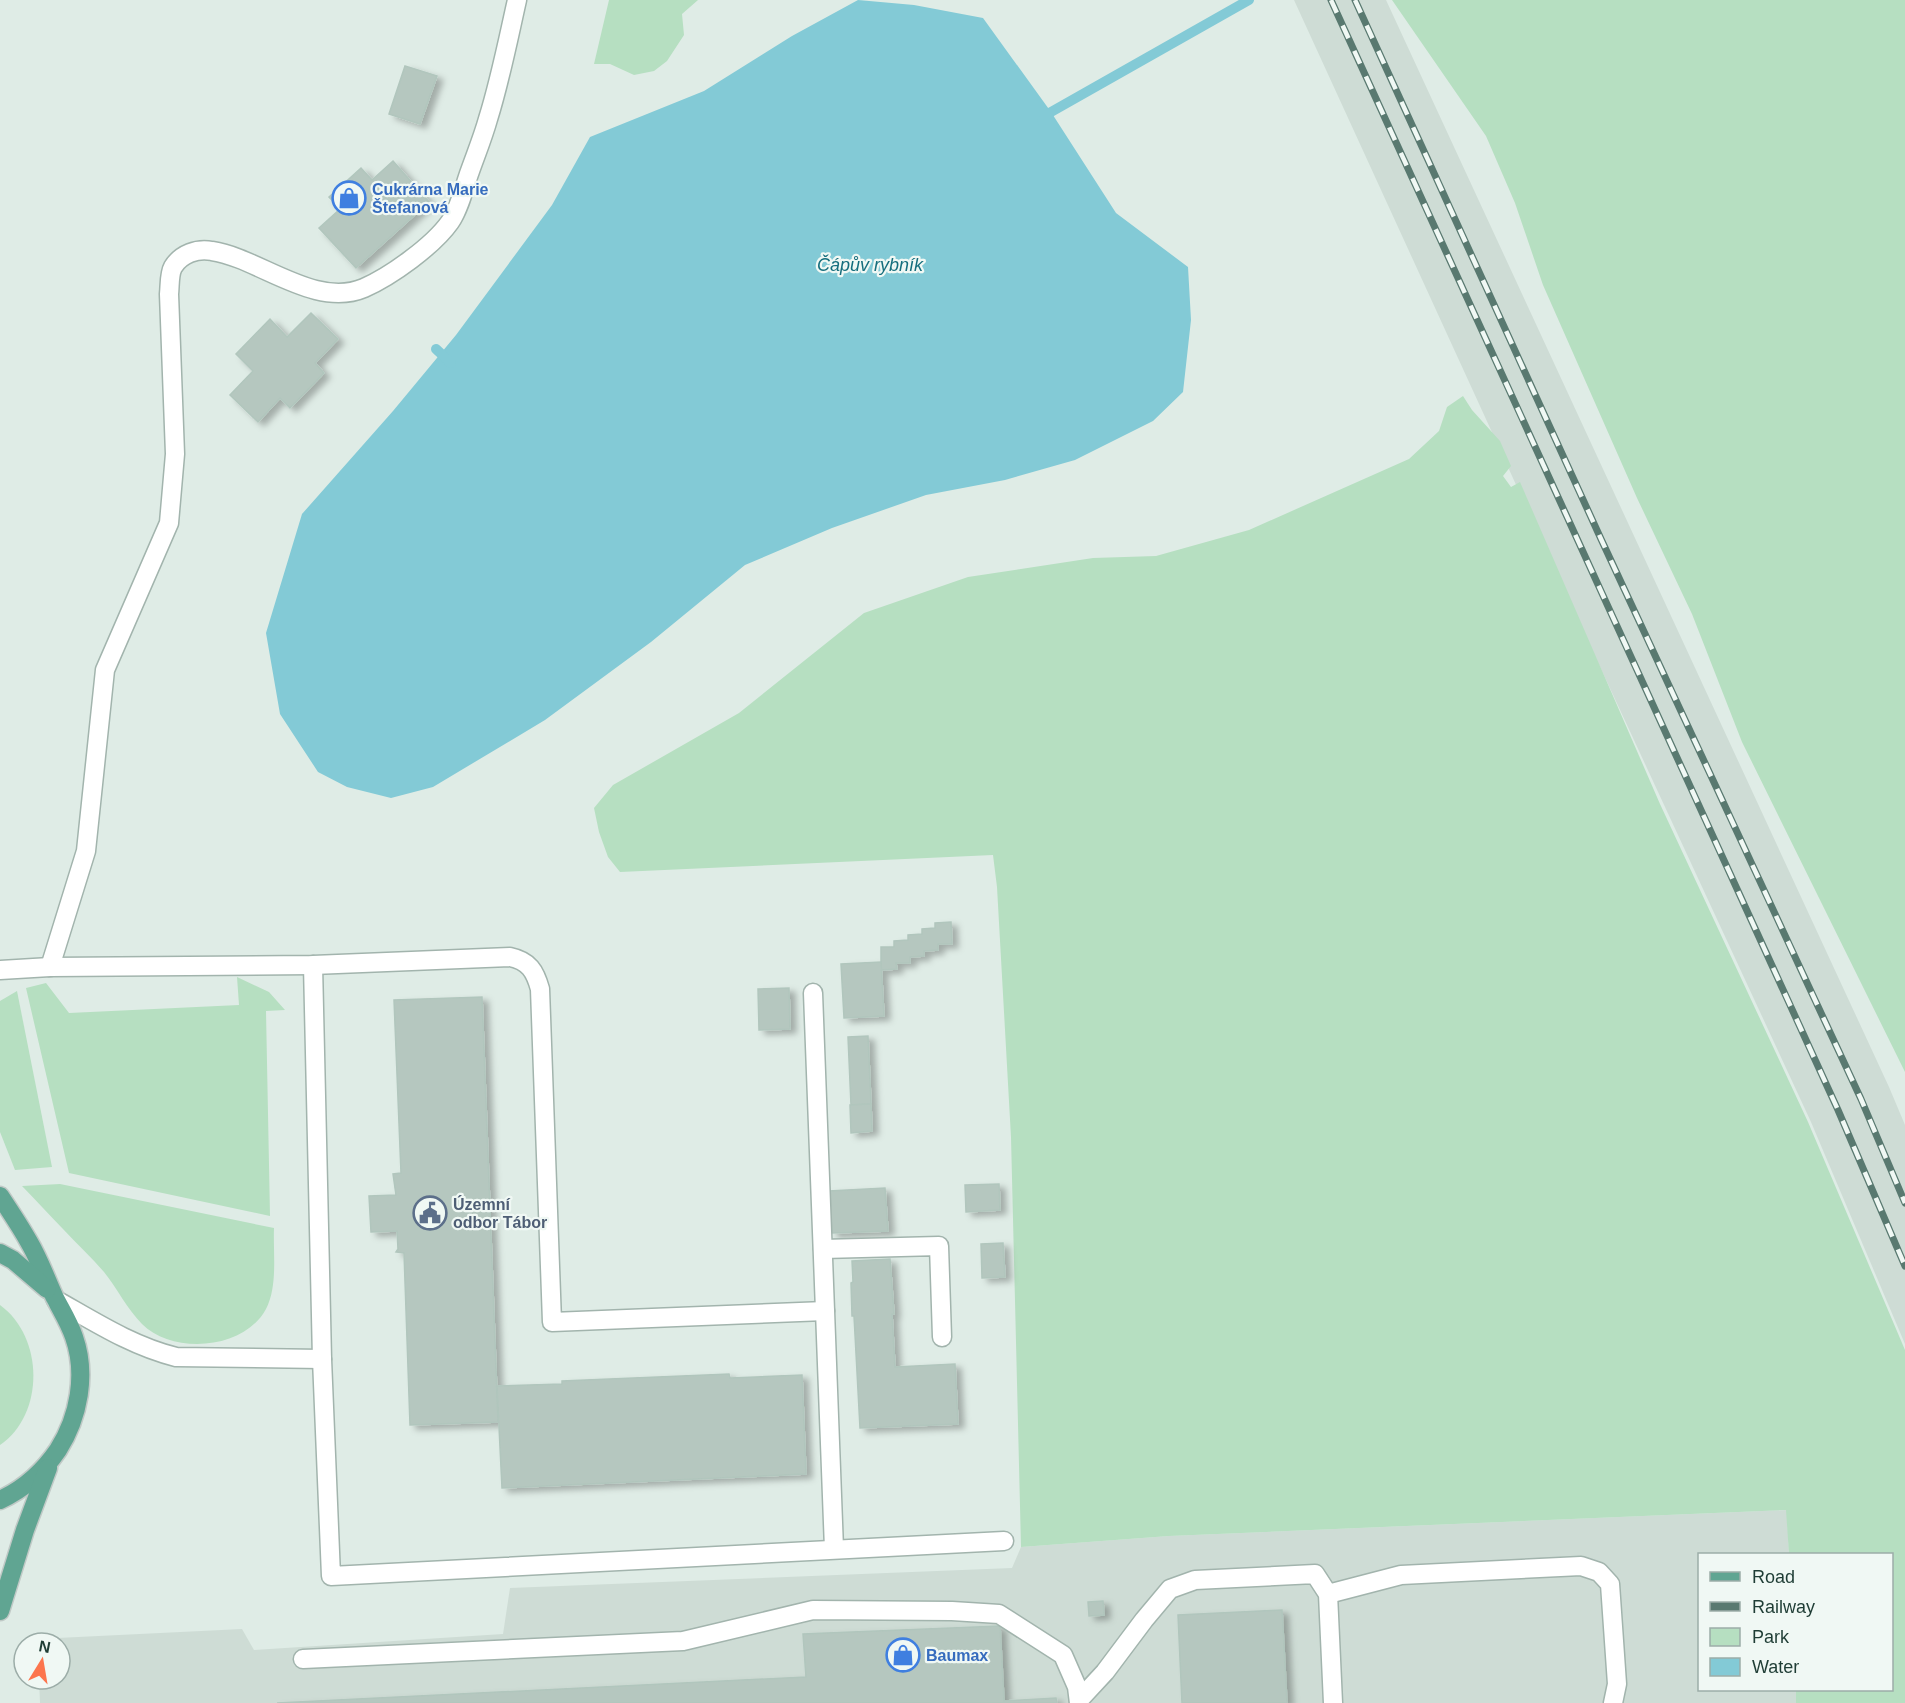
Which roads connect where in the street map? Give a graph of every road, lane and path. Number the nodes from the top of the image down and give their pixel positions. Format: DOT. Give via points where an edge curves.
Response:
graph roads {
  1 [pos="517,0"];
  2 [pos="313,965"];
  3 [pos="50,967"];
  4 [pos="0,970"];
  5 [pos="813,993"];
  6 [pos="0,1196"];
  7 [pos="823,1249"];
  8 [pos="0,1253"];
  9 [pos="56,1300"];
  10 [pos="825,1311"];
  11 [pos="942,1337"];
  12 [pos="322,1359"];
  13 [pos="52,1459"];
  14 [pos="0,1500"];
  15 [pos="1004,1542"];
  16 [pos="834,1549"];
  17 [pos="1328,1594"];
  18 [pos="0,1611"];
  19 [pos="303,1659"];
  20 [pos="1079,1702"];
  21 [pos="1333,1703"];
  22 [pos="1613,1703"];
  1 -- 3 [label="lane" via="488,119 461,196 450,221 417,255 362,289 343,293 305,285 213,250 196,250 171,269 175,454 169,523 105,670 86,851"];
  2 -- 3 [label="lane"];
  2 -- 10 [label="lane" via="510,957 532,968 540,989 552,1323"];
  2 -- 12 [label="lane"];
  3 -- 4 [label="lane"];
  5 -- 7 [label="lane"];
  6 -- 9 [label="main road" via="29,1243"];
  7 -- 10 [label="lane"];
  7 -- 11 [label="lane" via="939,1246"];
  8 -- 9 [label="main road" via="27,1270"];
  9 -- 12 [label="lane" via="131,1342 176,1357"];
  9 -- 13 [label="main road" via="75,1337 81,1375 76,1410 67,1436"];
  10 -- 16 [label="lane"];
  12 -- 16 [label="lane" via="330,1576"];
  13 -- 14 [label="main road" via="34,1478"];
  13 -- 18 [label="main road"];
  15 -- 16 [label="lane"];
  17 -- 20 [label="lane" via="1315,1574 1195,1580 1170,1589"];
  17 -- 21 [label="lane"];
  17 -- 22 [label="lane" via="1401,1575 1581,1566 1599,1572 1610,1584 1617,1684"];
  19 -- 20 [label="lane" via="683,1641 813,1610 952,1611 999,1614 1063,1655"];
}
